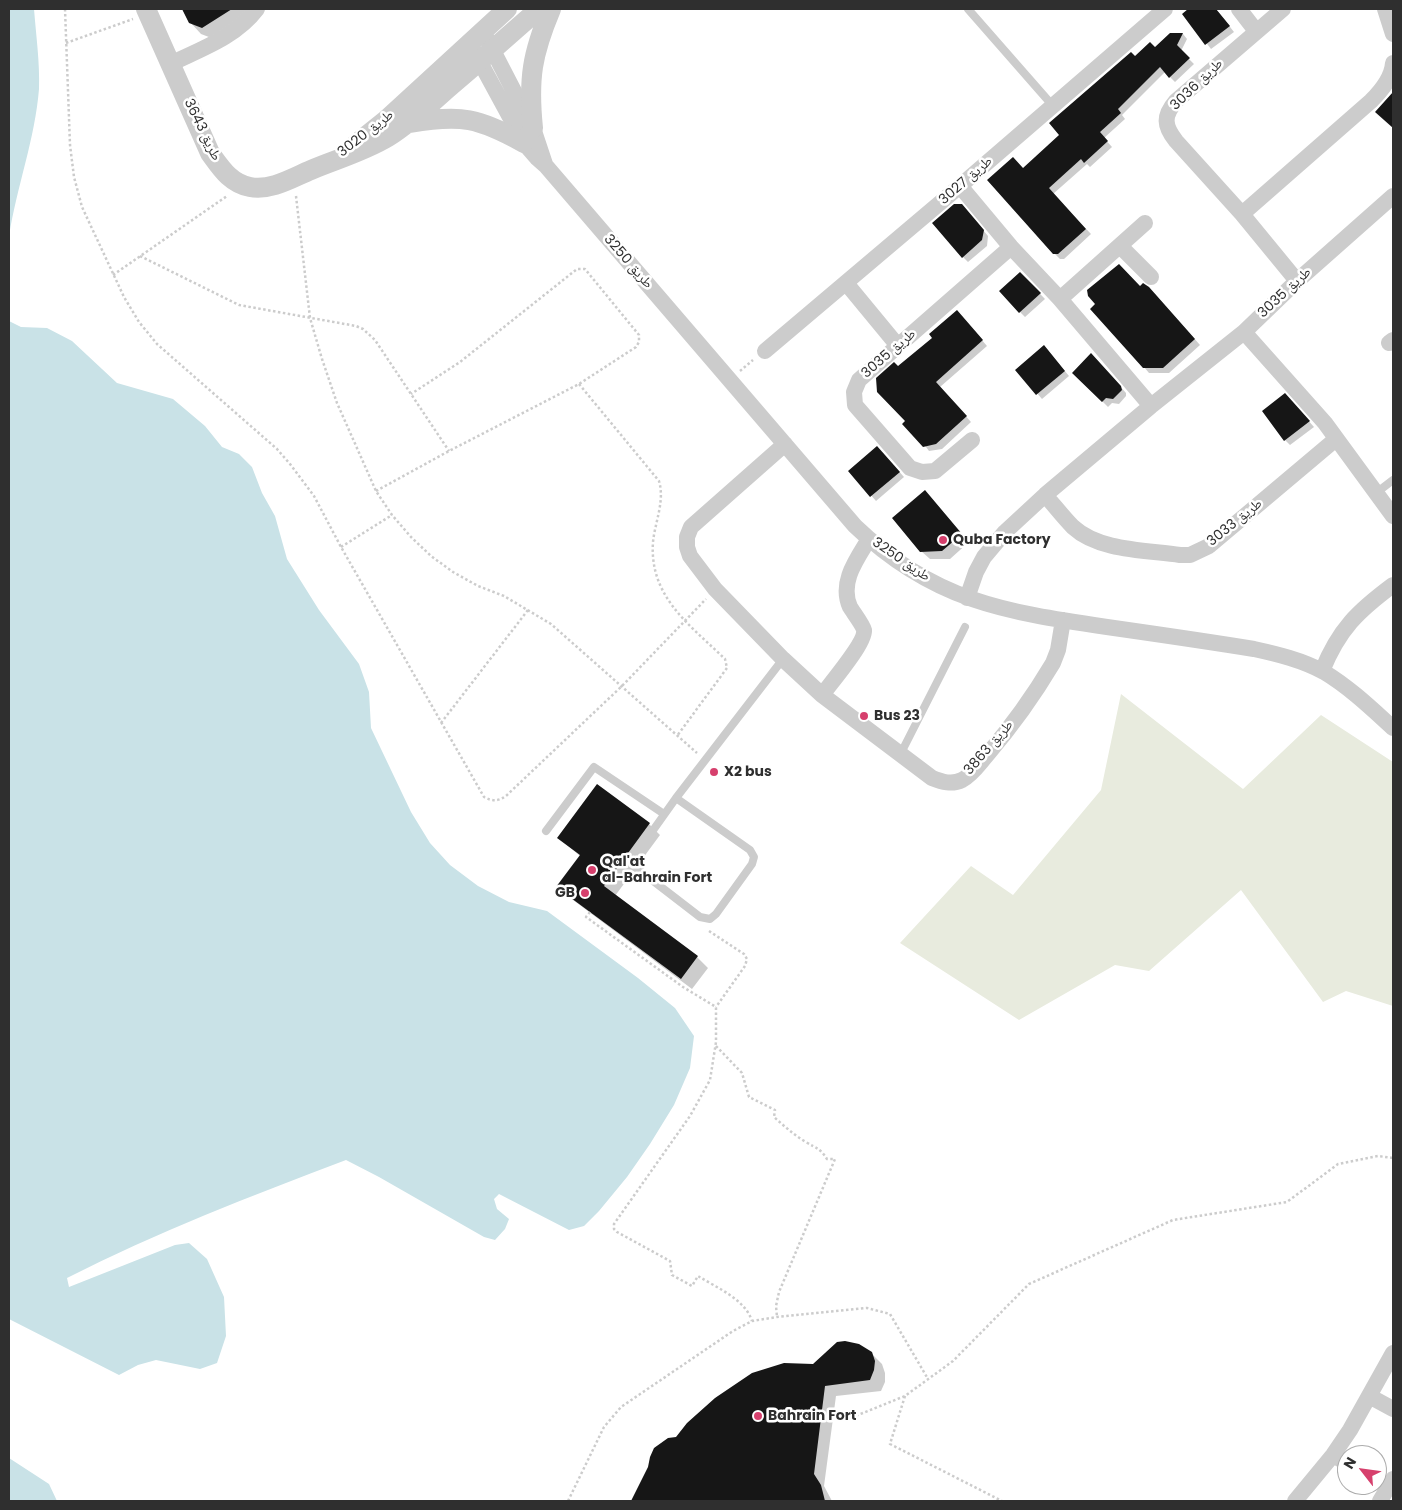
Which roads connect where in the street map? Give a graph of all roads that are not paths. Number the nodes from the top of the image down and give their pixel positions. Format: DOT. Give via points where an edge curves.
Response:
graph roads {
  1 [pos="257,9"];
  2 [pos="507,9"];
  3 [pos="538,9"];
  4 [pos="551,9"];
  5 [pos="968,9"];
  6 [pos="1165,9"];
  7 [pos="1238,9"];
  8 [pos="1283,9"];
  9 [pos="1385,9"];
  10 [pos="147,11"];
  11 [pos="1256,31"];
  12 [pos="1393,34"];
  13 [pos="476,37"];
  14 [pos="486,55"];
  15 [pos="1393,63"];
  16 [pos="170,64"];
  17 [pos="1053,106"];
  18 [pos="408,123"];
  19 [pos="529,136"];
  20 [pos="330,162"];
  21 [pos="960,186"];
  22 [pos="1393,196"];
  23 [pos="1242,214"];
  24 [pos="1145,223"];
  25 [pos="1011,247"];
  26 [pos="1120,247"];
  27 [pos="1152,277"];
  28 [pos="1297,280"];
  29 [pos="846,283"];
  30 [pos="1060,299"];
  31 [pos="1244,332"];
  32 [pos="898,346"];
  33 [pos="765,351"];
  34 [pos="1151,406"];
  35 [pos="1336,439"];
  36 [pos="972,440"];
  37 [pos="785,444"];
  38 [pos="1393,480"];
  39 [pos="1376,493"];
  40 [pos="1045,495"];
  41 [pos="1393,516"];
  42 [pos="869,539"];
  43 [pos="1393,584"];
  44 [pos="967,598"];
  45 [pos="1063,620"];
  46 [pos="966,627"];
  47 [pos="784,659"];
  48 [pos="1322,671"];
  49 [pos="822,695"];
  50 [pos="1393,728"];
  51 [pos="900,753"];
  52 [pos="676,798"];
  53 [pos="664,814"];
  54 [pos="546,832"];
  55 [pos="1393,1354"];
  56 [pos="1369,1396"];
  57 [pos="1393,1409"];
  58 [pos="1332,1455"];
  59 [pos="1337,1458"];
  60 [pos="1295,1501"];
  1 -- 16 [label="street" via="231,34"];
  2 -- 13 [label="street, طريق 3020"];
  3 -- 14 [label="street, طريق 3020"];
  4 -- 19 [label="street" via="539,37 532,67"];
  5 -- 17 [label="lane"];
  6 -- 17 [label="street, طريق 3027"];
  7 -- 11 [label="street"];
  8 -- 11 [label="street, طريق 3036"];
  9 -- 12 [label="street"];
  10 -- 16 [label="street, طريق 3643"];
  11 -- 23 [label="street, طريق 3036" via="1176,101 1166,120 1168,131 1176,141"];
  13 -- 14 [label="street, طريق 3250"];
  13 -- 20 [label="street, طريق 3020" via="386,120"];
  14 -- 18 [label="street, طريق 3020"];
  14 -- 19 [label="street, طريق 3250"];
  15 -- 23 [label="street" via="1384,87 1372,101"];
  16 -- 20 [label="street, طريق 3643" via="210,153 236,182 263,188"];
  17 -- 21 [label="street, طريق 3027"];
  18 -- 19 [label="street" via="459,118"];
  18 -- 20 [label="street, طريق 3020" via="371,147"];
  19 -- 37 [label="street, طريق 3250" via="537,158"];
  21 -- 25 [label="street"];
  21 -- 29 [label="street, طريق 3027"];
  22 -- 28 [label="street, طريق 3035"];
  23 -- 28 [label="street, طريق 3036"];
  24 -- 26 [label="street"];
  25 -- 30 [label="street"];
  25 -- 32 [label="street, طريق 3035"];
  26 -- 27 [label="street"];
  26 -- 30 [label="street"];
  28 -- 31 [label="street, طريق 3035"];
  29 -- 32 [label="street"];
  29 -- 33 [label="street, طريق 3027"];
  30 -- 34 [label="street"];
  31 -- 34 [label="street, طريق 3035"];
  31 -- 35 [label="street"];
  32 -- 36 [label="street, طريق 3035" via="859,380 854,392 856,405 910,468 922,472 935,471"];
  34 -- 40 [label="street, طريق 3035"];
  35 -- 39 [label="street"];
  35 -- 40 [label="street, طريق 3033" via="1209,546 1190,555 1098,542 1073,527"];
  37 -- 42 [label="street, طريق 3250"];
  37 -- 47 [label="street, طريق 3863" via="690,527 687,537 690,556 716,589"];
  38 -- 39 [label="lane"];
  39 -- 41 [label="street"];
  40 -- 44 [label="street, طريق 3035" via="992,546 976,572"];
  42 -- 44 [label="street, طريق 3250" via="920,576"];
  42 -- 49 [label="street" via="851,567 847,585 847,599 864,630 862,641"];
  43 -- 48 [label="street" via="1353,618 1336,640"];
  44 -- 45 [label="street, طريق 3250" via="1015,612"];
  45 -- 48 [label="street, طريق 3250" via="1254,648"];
  45 -- 51 [label="street, طريق 3863" via="1058,650 1044,678 999,741 968,776 960,781 941,782"];
  46 -- 51 [label="lane"];
  47 -- 49 [label="street, طريق 3863"];
  47 -- 52 [label="lane"];
  48 -- 50 [label="street, طريق 3250" via="1358,696"];
  49 -- 51 [label="street, طريق 3863"];
  52 -- 53 [label="lane"];
  52 -- 53 [label="lane" via="750,850 754,857 710,919 703,918 635,867 634,857"];
  53 -- 54 [label="lane" via="594,768"];
  55 -- 56 [label="street"];
  56 -- 57 [label="street"];
  56 -- 58 [label="street"];
  58 -- 59 [label="street"];
  58 -- 60 [label="street"];
}
